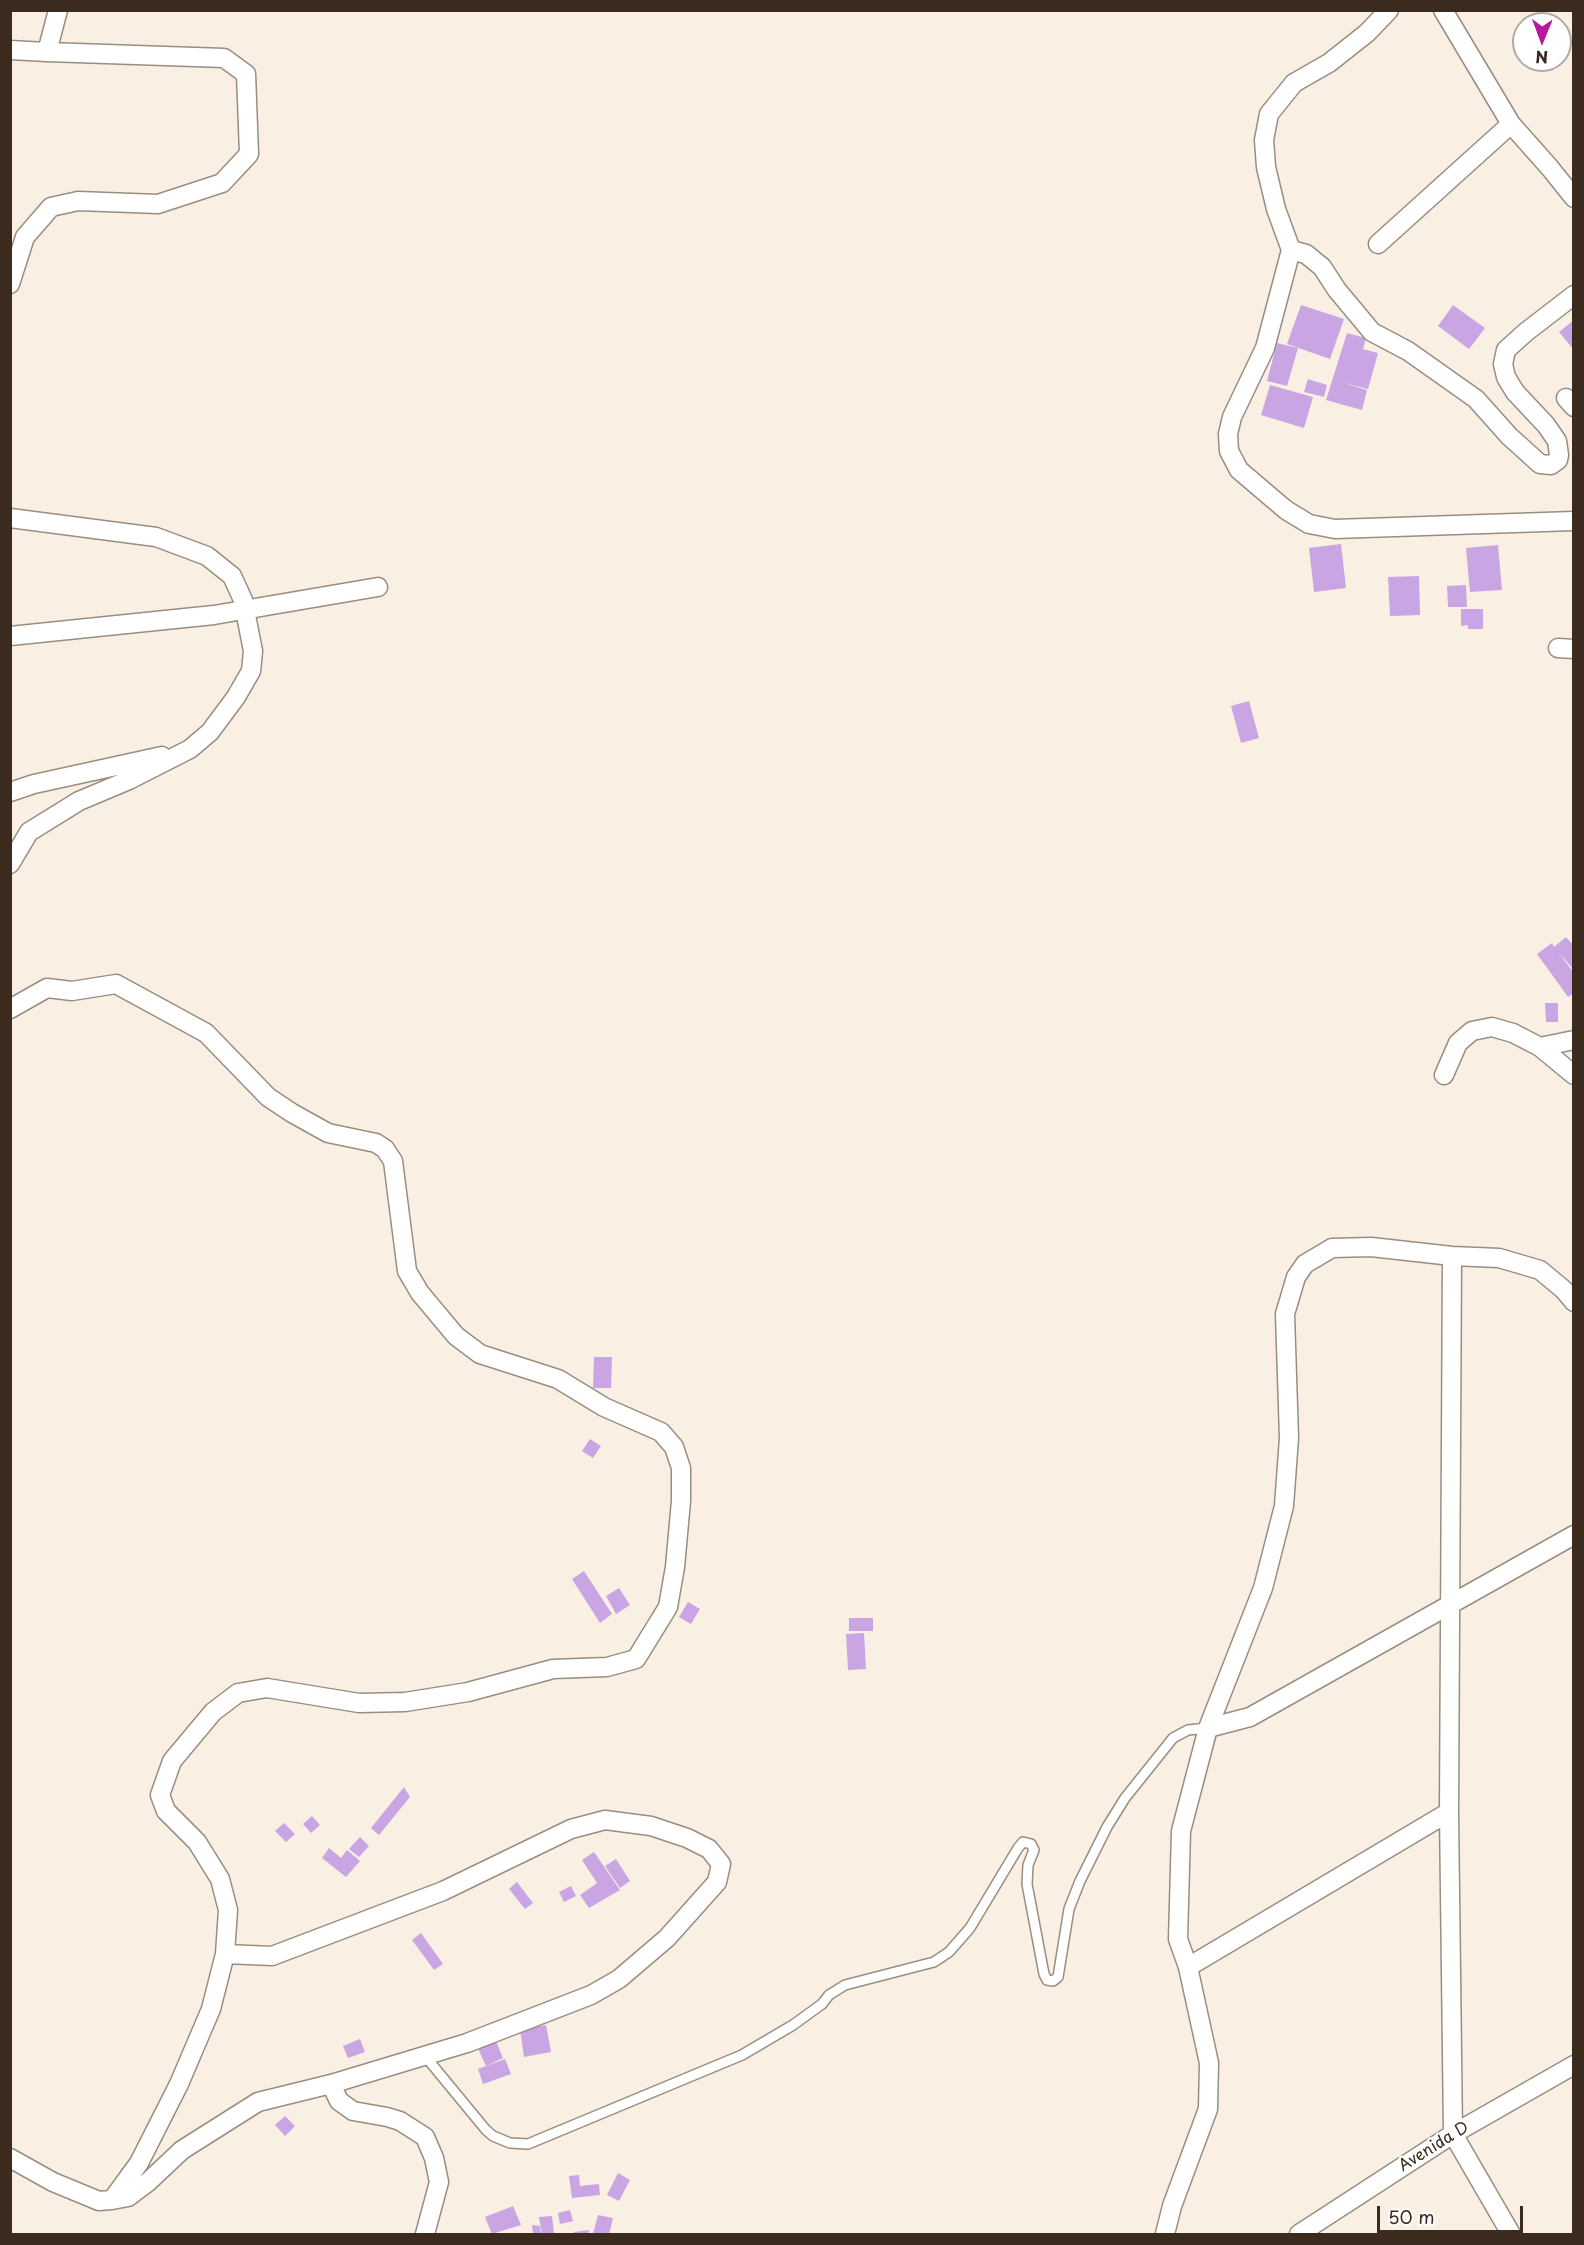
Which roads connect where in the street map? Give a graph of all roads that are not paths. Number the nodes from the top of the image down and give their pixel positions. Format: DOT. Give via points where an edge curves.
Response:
graph roads {
  1 [pos="58,10"];
  2 [pos="1389,10"];
  3 [pos="1443,10"];
  4 [pos="10,50"];
  5 [pos="47,52"];
  6 [pos="1511,124"];
  7 [pos="1574,198"];
  8 [pos="1378,244"];
  9 [pos="1291,250"];
  10 [pos="10,284"];
  11 [pos="1574,295"];
  12 [pos="10,518"];
  13 [pos="1574,521"];
  14 [pos="378,587"];
  15 [pos="245,610"];
  16 [pos="10,636"];
  17 [pos="190,749"];
  18 [pos="10,792"];
  19 [pos="10,864"];
  20 [pos="10,1010"];
  21 [pos="1574,1040"];
  22 [pos="1540,1047"];
  23 [pos="1444,1075"];
  24 [pos="1574,1075"];
  25 [pos="1452,1256"];
  26 [pos="1574,1302"];
  27 [pos="1574,1535"];
  28 [pos="1452,1603"];
  29 [pos="1208,1728"];
  30 [pos="1449,1812"];
  31 [pos="225,1954"];
  32 [pos="1188,1967"];
  33 [pos="424,2056"];
  34 [pos="1574,2066"];
  35 [pos="331,2084"];
  36 [pos="1453,2134"];
  37 [pos="10,2158"];
  38 [pos="112,2200"];
  39 [pos="1305,2233"];
  40 [pos="425,2235"];
  41 [pos="1165,2235"];
  42 [pos="1511,2235"];
  1 -- 5 [label="street"];
  2 -- 9 [label="street" via="1329,63 1294,83 1269,114 1264,140 1266,166"];
  3 -- 6 [label="street"];
  4 -- 5 [label="street"];
  5 -- 10 [label="street" via="224,58 246,74 249,154 222,183 158,204 78,201 51,207 25,237"];
  6 -- 7 [label="street"];
  6 -- 8 [label="street"];
  9 -- 11 [label="street" via="1306,254 1322,267 1372,332 1408,351 1476,399 1540,464 1551,465 1558,460 1557,441 1515,392 1503,364 1506,350"];
  9 -- 13 [label="street" via="1265,348 1232,417 1229,451 1239,470 1308,524 1335,529"];
  12 -- 15 [label="street" via="156,537 207,556 232,576"];
  14 -- 15 [label="street"];
  15 -- 16 [label="street"];
  15 -- 17 [label="street" via="254,651 251,671 210,732"];
  17 -- 18 [label="street"];
  17 -- 19 [label="street" via="78,801 29,832"];
  20 -- 31 [label="street" via="47,988 72,991 116,984 206,1033 268,1097 292,1113 328,1133 376,1143 385,1149 393,1161 407,1271 456,1336 480,1354 558,1379 604,1407 661,1432 674,1447 681,1468 675,1568 668,1607 636,1659 607,1666 553,1668 468,1692 405,1702 359,1703 267,1688 238,1693 213,1712 172,1761 160,1796 166,1811 197,1842 220,1879 228,1910"];
  21 -- 22 [label="street"];
  22 -- 23 [label="street" via="1492,1027 1472,1031 1458,1043"];
  22 -- 24 [label="street"];
  25 -- 26 [label="street" via="1499,1257 1540,1270"];
  25 -- 28 [label="street"];
  25 -- 29 [label="street" via="1371,1247 1332,1248 1305,1264 1296,1276 1285,1314 1288,1438 1284,1506 1263,1588"];
  27 -- 28 [label="street"];
  28 -- 29 [label="street" via="1250,1717"];
  28 -- 30 [label="street"];
  29 -- 32 [label="street" via="1181,1831 1178,1939"];
  29 -- 33 [label="lane" via="1188,1730 1173,1738 1107,1827 1069,1909 1058,1977 1053,1981 1044,1974 1027,1884 1034,1850 1031,1844 1023,1842 970,1928 949,1952 934,1962 845,1985 793,2025 741,2055 528,2144 510,2143 486,2130"];
  30 -- 32 [label="street"];
  30 -- 36 [label="street"];
  31 -- 33 [label="street" via="272,1956 443,1891 571,1829 605,1820 651,1826 687,1838 709,1849 721,1864 717,1882 698,1905 667,1938 619,1978 591,1995"];
  31 -- 38 [label="street" via="211,2010 179,2084 139,2163"];
  32 -- 41 [label="street" via="1209,2063 1208,2109"];
  33 -- 35 [label="street"];
  34 -- 36 [label="street, Avenida D"];
  35 -- 38 [label="street" via="258,2102 182,2150 128,2197"];
  35 -- 40 [label="street" via="339,2101 353,2111 387,2117 425,2137 439,2182"];
  36 -- 39 [label="street, Avenida D"];
  36 -- 42 [label="street"];
  37 -- 38 [label="street" via="99,2201"];
}
